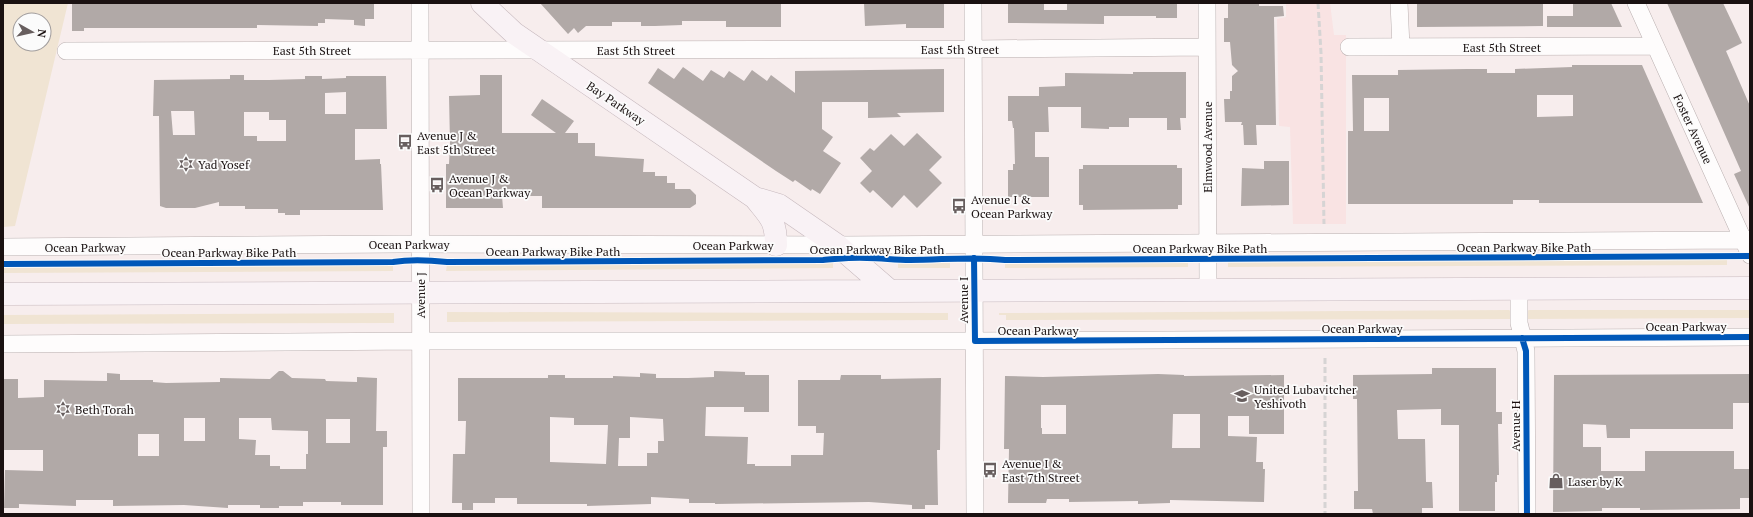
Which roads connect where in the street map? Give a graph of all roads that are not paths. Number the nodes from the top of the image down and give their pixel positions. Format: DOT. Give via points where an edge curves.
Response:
graph roads {
  1 [pos="420,3"];
  2 [pos="482,3"];
  3 [pos="973,3"];
  4 [pos="1207,3"];
  5 [pos="1399,3"];
  6 [pos="1636,3"];
  7 [pos="1655,46"];
  8 [pos="1207,47"];
  9 [pos="1349,47"];
  10 [pos="1401,47"];
  11 [pos="537,49"];
  12 [pos="973,49"];
  13 [pos="420,50"];
  14 [pos="66,51"];
  15 [pos="755,198"];
  16 [pos="1747,240"];
  17 [pos="1208,242"];
  18 [pos="420,244"];
  19 [pos="974,244"];
  20 [pos="776,245"];
  21 [pos="838,245"];
  22 [pos="3,247"];
  23 [pos="1750,255"];
  24 [pos="1518,288"];
  25 [pos="1750,288"];
  26 [pos="889,290"];
  27 [pos="1208,290"];
  28 [pos="974,291"];
  29 [pos="420,292"];
  30 [pos="3,294"];
  31 [pos="1750,337"];
  32 [pos="1522,338"];
  33 [pos="420,340"];
  34 [pos="975,341"];
  35 [pos="3,344"];
  36 [pos="421,514"];
  37 [pos="976,514"];
  38 [pos="1526,514"];
  1 -- 13 [label="street, Avenue J"];
  2 -- 11 [label="main road, Bay Parkway" via="514,33"];
  3 -- 12 [label="street, Avenue I"];
  4 -- 8 [label="street, Elmwood Avenue"];
  5 -- 10 [label="street"];
  6 -- 7 [label="street, Foster Avenue"];
  7 -- 10 [label="street, East 5th Street"];
  7 -- 16 [label="street, Foster Avenue"];
  8 -- 12 [label="street, East 5th Street"];
  8 -- 17 [label="street, Elmwood Avenue"];
  9 -- 10 [label="street, East 5th Street"];
  11 -- 12 [label="street, East 5th Street"];
  11 -- 13 [label="street, East 5th Street"];
  11 -- 15 [label="main road, Bay Parkway"];
  12 -- 19 [label="street, Avenue I"];
  13 -- 14 [label="street, East 5th Street"];
  13 -- 18 [label="street, Avenue J"];
  15 -- 20 [label="main road, Bay Parkway" via="773,220"];
  15 -- 21 [label="main road, Bay Parkway" via="779,205"];
  16 -- 17 [label="street, Ocean Parkway"];
  16 -- 23 [label="street, Foster Avenue"];
  17 -- 19 [label="street, Ocean Parkway"];
  17 -- 27 [label="street, Elmwood Avenue"];
  18 -- 20 [label="street, Ocean Parkway"];
  18 -- 22 [label="street, Ocean Parkway"];
  18 -- 29 [label="street, Avenue J"];
  19 -- 21 [label="street, Ocean Parkway"];
  19 -- 28 [label="street, Avenue I"];
  20 -- 21 [label="street, Ocean Parkway"];
  21 -- 26 [label="main road, Bay Parkway"];
  24 -- 25 [label="main road"];
  24 -- 27 [label="main road"];
  24 -- 32 [label="street, Avenue H"];
  26 -- 28 [label="main road"];
  26 -- 29 [label="main road"];
  27 -- 28 [label="main road"];
  28 -- 34 [label="street, Avenue I"];
  29 -- 30 [label="main road"];
  29 -- 33 [label="street, Avenue J"];
  31 -- 32 [label="street, Ocean Parkway"];
  32 -- 34 [label="street, Ocean Parkway"];
  32 -- 38 [label="street, Avenue H" via="1526,351"];
  33 -- 34 [label="street, Ocean Parkway"];
  33 -- 35 [label="street, Ocean Parkway"];
  33 -- 36 [label="street, Avenue J"];
  34 -- 37 [label="street, Avenue I"];
}
